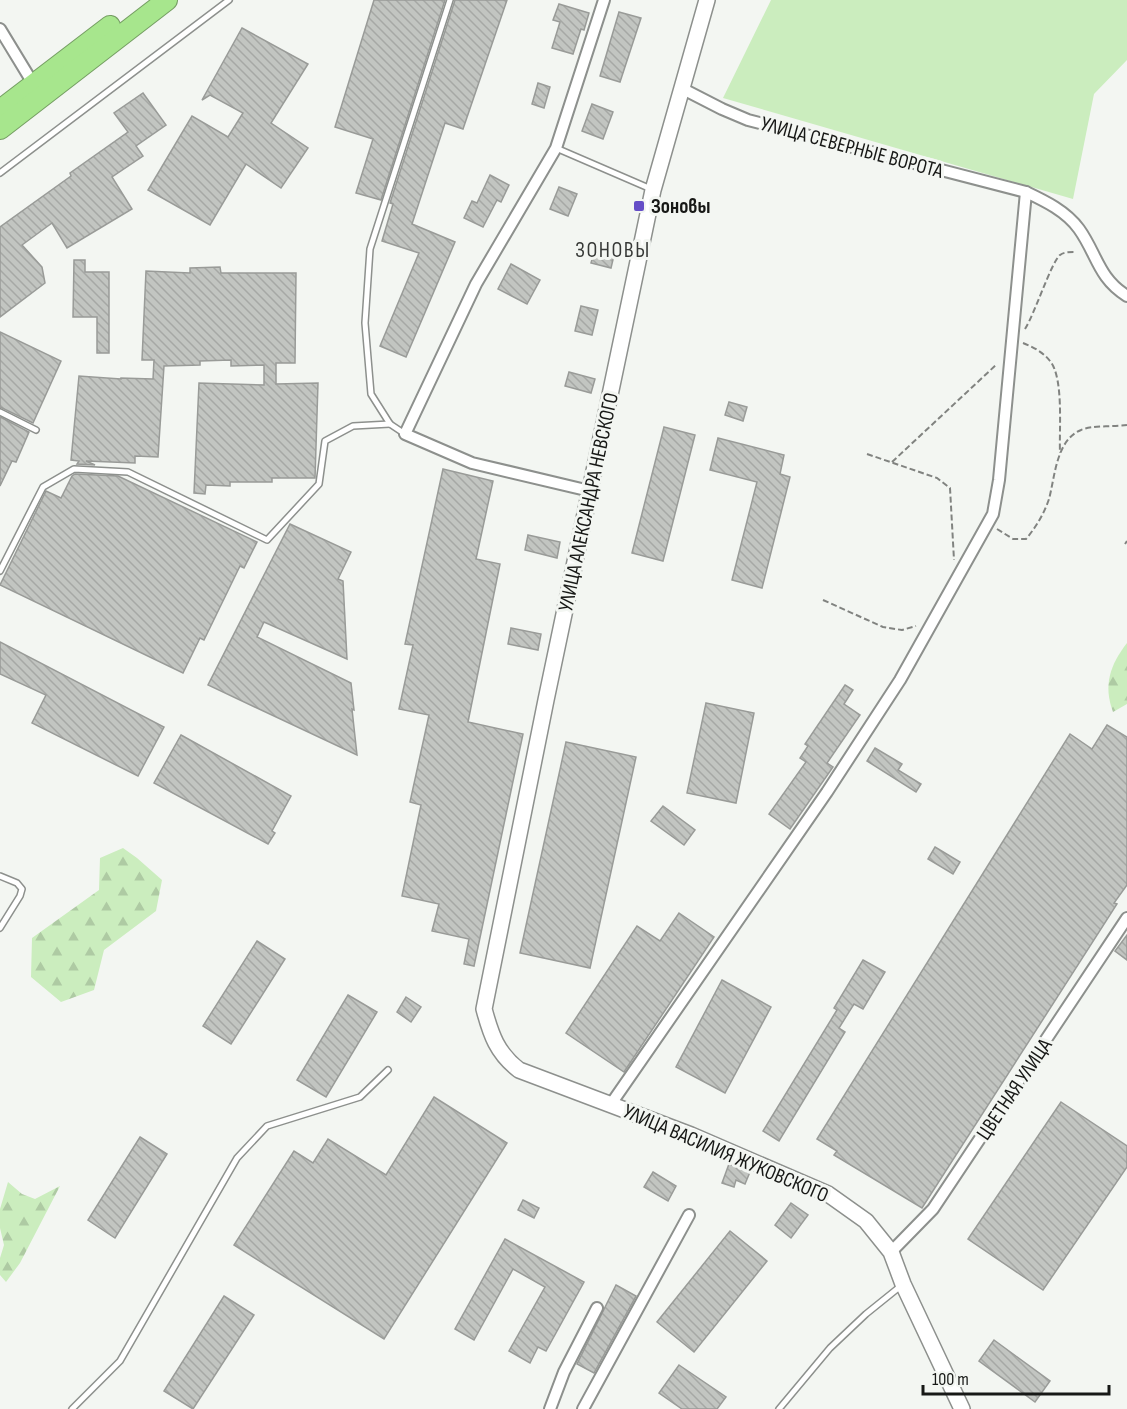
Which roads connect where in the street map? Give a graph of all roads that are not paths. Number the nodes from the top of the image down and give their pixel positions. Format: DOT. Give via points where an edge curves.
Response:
graph roads {
  1 [pos="147,0"];
  2 [pos="167,0"];
  3 [pos="229,0"];
  4 [pos="450,0"];
  5 [pos="604,0"];
  6 [pos="707,0"];
  7 [pos="0,29"];
  8 [pos="34,85"];
  9 [pos="683,89"];
  10 [pos="0,110"];
  11 [pos="0,129"];
  12 [pos="556,148"];
  13 [pos="0,173"];
  14 [pos="653,190"];
  15 [pos="1026,192"];
  16 [pos="1127,297"];
  17 [pos="0,412"];
  18 [pos="390,424"];
  19 [pos="36,430"];
  20 [pos="405,434"];
  21 [pos="590,491"];
  22 [pos="0,572"];
  23 [pos="0,876"];
  24 [pos="1127,918"];
  25 [pos="0,928"];
  26 [pos="484,1009"];
  27 [pos="388,1070"];
  28 [pos="611,1104"];
  29 [pos="689,1215"];
  30 [pos="891,1252"];
  31 [pos="903,1284"];
  32 [pos="597,1308"];
  33 [pos="958,1404"];
  34 [pos="72,1409"];
  35 [pos="550,1409"];
  36 [pos="583,1409"];
  37 [pos="779,1409"];
  1 -- 8 [label="highway"];
  2 -- 11 [label="highway"];
  3 -- 13 [label="lane"];
  4 -- 18 [label="lane" via="370,249 364,323 371,394"];
  5 -- 12 [label="street"];
  6 -- 9 [label="street, УЛИЦА АЛЕКСАНДРА НЕВСКОГО"];
  7 -- 8 [label="street"];
  8 -- 10 [label="highway"];
  9 -- 14 [label="street, УЛИЦА АЛЕКСАНДРА НЕВСКОГО"];
  9 -- 15 [label="street, УЛИЦА СЕВЕРНЫЕ ВОРОТА" via="748,120"];
  12 -- 14 [label="lane"];
  12 -- 20 [label="street" via="476,284"];
  14 -- 21 [label="street, УЛИЦА АЛЕКСАНДРА НЕВСКОГО"];
  15 -- 16 [label="street, УЛИЦА СЕВЕРНЫЕ ВОРОТА" via="1065,215 1079,230 1103,275"];
  15 -- 28 [label="street" via="993,514 900,680"];
  17 -- 19 [label="lane"];
  18 -- 20 [label="lane"];
  18 -- 22 [label="lane" via="353,426 325,441 320,484 267,540 128,472 74,470 43,487"];
  20 -- 21 [label="street" via="472,463"];
  21 -- 26 [label="street, УЛИЦА АЛЕКСАНДРА НЕВСКОГО"];
  23 -- 25 [label="lane" via="22,889"];
  24 -- 30 [label="street, ЦВЕТНАЯ УЛИЦА" via="933,1209"];
  26 -- 28 [label="street, УЛИЦА ВАСИЛИЯ ЖУКОВСКОГО" via="490,1033 505,1059 519,1070"];
  27 -- 34 [label="lane" via="360,1097 267,1126 237,1158 120,1361"];
  28 -- 30 [label="street, УЛИЦА ВАСИЛИЯ ЖУКОВСКОГО" via="828,1194 866,1221"];
  29 -- 36 [label="street"];
  30 -- 31 [label="street, УЛИЦА ВАСИЛИЯ ЖУКОВСКОГО"];
  31 -- 33 [label="street, УЛИЦА ВАСИЛИЯ ЖУКОВСКОГО"];
  31 -- 37 [label="lane" via="830,1348"];
  32 -- 35 [label="street"];
}
